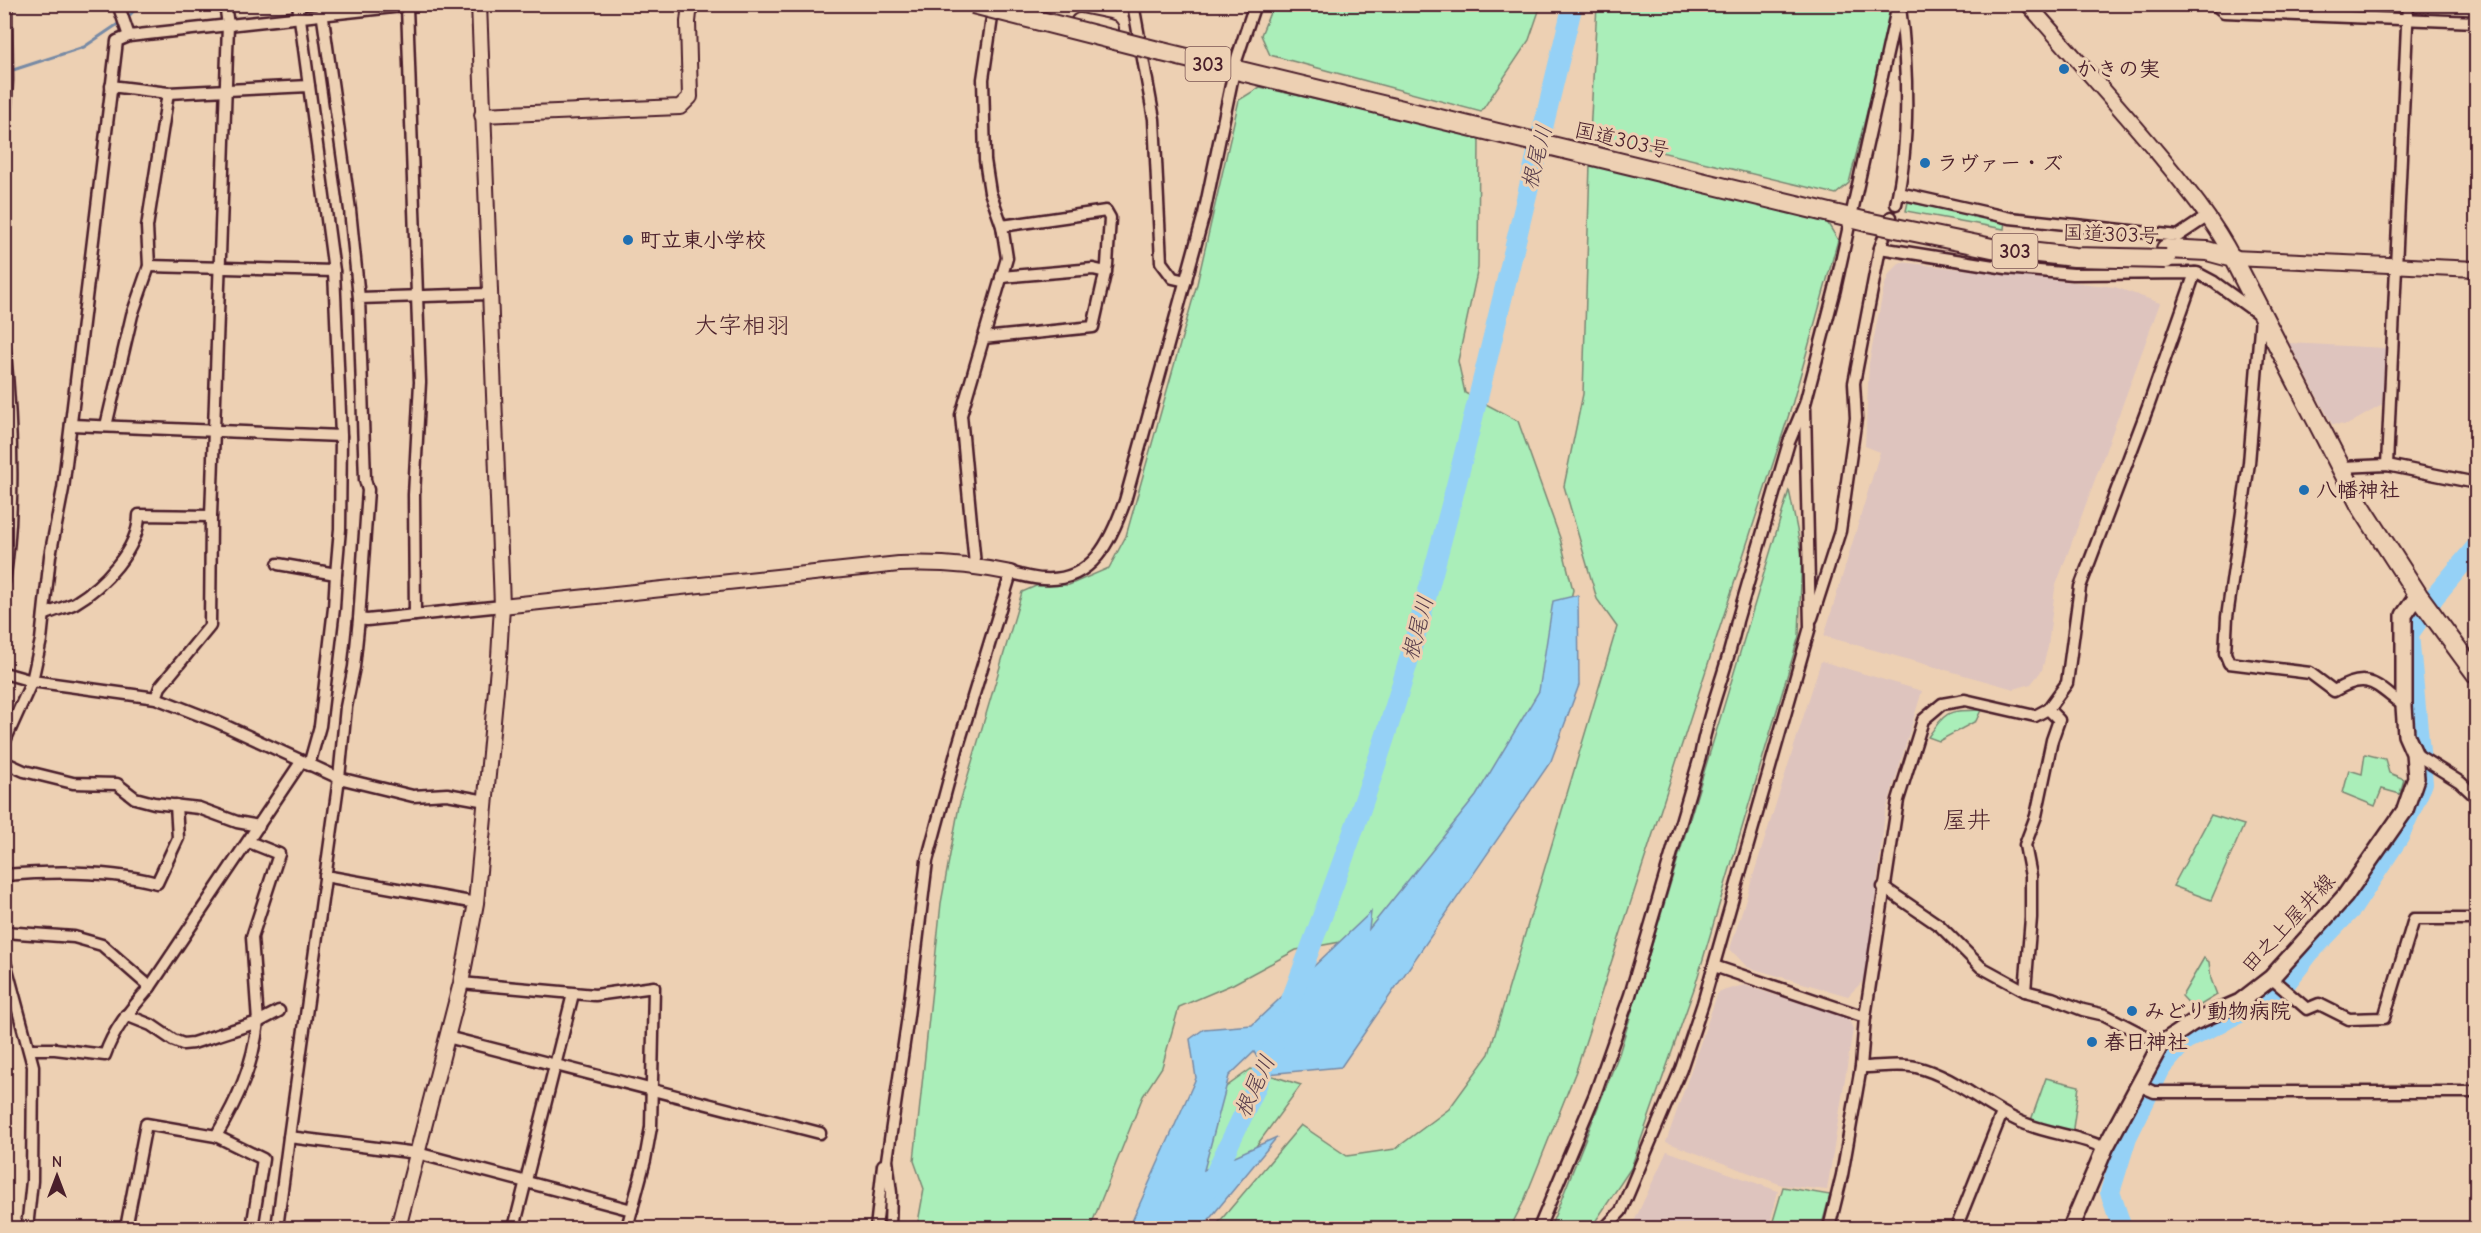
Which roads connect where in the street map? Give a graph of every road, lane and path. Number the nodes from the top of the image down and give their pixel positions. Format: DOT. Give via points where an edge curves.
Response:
graph roads {
  1 [pos="6,4"];
  2 [pos="225,4"];
  3 [pos="298,4"];
  4 [pos="421,4"];
  5 [pos="479,4"];
  6 [pos="690,4"];
  7 [pos="973,4"];
  8 [pos="994,4"];
  9 [pos="999,4"];
  10 [pos="1133,4"];
  11 [pos="1255,4"];
  12 [pos="1899,4"];
  13 [pos="2028,4"];
  14 [pos="2214,4"];
  15 [pos="2408,4"];
  16 [pos="393,6"];
  17 [pos="407,6"];
  18 [pos="120,9"];
  19 [pos="322,10"];
  20 [pos="300,17"];
  21 [pos="2407,20"];
  22 [pos="2476,22"];
  23 [pos="228,25"];
  24 [pos="128,31"];
  25 [pos="1163,47"];
  26 [pos="1235,66"];
  27 [pos="111,86"];
  28 [pos="309,86"];
  29 [pos="226,90"];
  30 [pos="168,93"];
  31 [pos="482,115"];
  32 [pos="4,140"];
  33 [pos="1852,213"];
  34 [pos="2208,216"];
  35 [pos="1891,217"];
  36 [pos="1002,226"];
  37 [pos="1880,248"];
  38 [pos="2233,258"];
  39 [pos="2395,264"];
  40 [pos="149,266"];
  41 [pos="220,269"];
  42 [pos="2476,269"];
  43 [pos="334,271"];
  44 [pos="1106,272"];
  45 [pos="2194,273"];
  46 [pos="1001,277"];
  47 [pos="1186,281"];
  48 [pos="489,294"];
  49 [pos="417,296"];
  50 [pos="359,298"];
  51 [pos="2261,316"];
  52 [pos="983,338"];
  53 [pos="4,342"];
  54 [pos="1805,404"];
  55 [pos="71,425"];
  56 [pos="106,426"];
  57 [pos="214,432"];
  58 [pos="341,436"];
  59 [pos="2387,465"];
  60 [pos="2342,466"];
  61 [pos="2476,483"];
  62 [pos="211,516"];
  63 [pos="278,564"];
  64 [pos="975,565"];
  65 [pos="1011,573"];
  66 [pos="336,574"];
  67 [pos="4,582"];
  68 [pos="2418,595"];
  69 [pos="502,606"];
  70 [pos="44,615"];
  71 [pos="415,615"];
  72 [pos="359,619"];
  73 [pos="1810,627"];
  74 [pos="4,674"];
  75 [pos="2476,674"];
  76 [pos="32,681"];
  77 [pos="156,698"];
  78 [pos="2404,706"];
  79 [pos="2048,709"];
  80 [pos="4,743"];
  81 [pos="2414,753"];
  82 [pos="4,762"];
  83 [pos="305,764"];
  84 [pos="339,778"];
  85 [pos="2476,797"];
  86 [pos="486,801"];
  87 [pos="176,806"];
  88 [pos="259,826"];
  89 [pos="249,842"];
  90 [pos="4,875"];
  91 [pos="325,876"];
  92 [pos="1883,887"];
  93 [pos="476,903"];
  94 [pos="2476,919"];
  95 [pos="4,932"];
  96 [pos="4,958"];
  97 [pos="1714,966"];
  98 [pos="461,983"];
  99 [pos="2277,984"];
  100 [pos="150,987"];
  101 [pos="2025,991"];
  102 [pos="573,994"];
  103 [pos="279,1011"];
  104 [pos="126,1015"];
  105 [pos="1865,1017"];
  106 [pos="258,1022"];
  107 [pos="447,1036"];
  108 [pos="2161,1044"];
  109 [pos="29,1049"];
  110 [pos="556,1065"];
  111 [pos="1861,1067"];
  112 [pos="2138,1085"];
  113 [pos="652,1089"];
  114 [pos="2476,1092"];
  115 [pos="2002,1113"];
  116 [pos="820,1132"];
  117 [pos="216,1136"];
  118 [pos="289,1137"];
  119 [pos="2105,1148"];
  120 [pos="417,1153"];
  121 [pos="887,1160"];
  122 [pos="526,1183"];
  123 [pos="632,1210"];
  124 [pos="27,1228"];
  125 [pos="126,1228"];
  126 [pos="252,1228"];
  127 [pos="277,1228"];
  128 [pos="398,1228"];
  129 [pos="514,1228"];
  130 [pos="627,1228"];
  131 [pos="876,1228"];
  132 [pos="890,1228"];
  133 [pos="1539,1228"];
  134 [pos="1605,1228"];
  135 [pos="1829,1228"];
  136 [pos="1956,1228"];
  137 [pos="2071,1228"];
  1 -- 32 [label="street"];
  2 -- 23 [label="street"];
  3 -- 20 [label="street"];
  4 -- 17 [label="street"];
  5 -- 31 [label="street"];
  6 -- 31 [label="street" via="690,97 680,107"];
  7 -- 25 [label="highway, 国道303号 / 303, bridge"];
  8 -- 36 [label="street" via="983,78 985,160 990,192"];
  9 -- 25 [label="highway, 国道303号 / 303"];
  10 -- 47 [label="street" via="1154,119 1161,262 1173,278"];
  11 -- 26 [label="street"];
  12 -- 33 [label="street"];
  12 -- 34 [label="street" via="1905,44 1906,120 1898,198 2009,223 2178,236"];
  13 -- 34 [label="street" via="2140,130"];
  14 -- 21 [label="street" via="2224,12"];
  15 -- 21 [label="street"];
  16 -- 17 [label="street"];
  16 -- 19 [label="street"];
  17 -- 49 [label="street"];
  18 -- 24 [label="street"];
  19 -- 20 [label="street"];
  19 -- 50 [label="street"];
  20 -- 23 [label="street"];
  20 -- 28 [label="street"];
  21 -- 22 [label="street"];
  21 -- 39 [label="street"];
  23 -- 24 [label="street"];
  23 -- 29 [label="street"];
  24 -- 27 [label="street" via="117,41"];
  25 -- 26 [label="highway, 国道303号 / 303"];
  26 -- 33 [label="highway, 国道303号 / 303"];
  26 -- 47 [label="street"];
  27 -- 30 [label="street"];
  27 -- 55 [label="street"];
  28 -- 29 [label="street"];
  28 -- 43 [label="street"];
  29 -- 30 [label="street"];
  29 -- 41 [label="street"];
  30 -- 40 [label="street" via="147,227"];
  31 -- 48 [label="street"];
  33 -- 38 [label="highway, 国道303号 / 303, bridge" via="1992,249 2074,257 2166,254 2209,261"];
  33 -- 54 [label="street"];
  34 -- 38 [label="street"];
  35 -- 37 [label="street"];
  36 -- 44 [label="street" via="1106,211 1110,218"];
  36 -- 46 [label="street" via="1007,258"];
  37 -- 45 [label="street" via="2073,273"];
  37 -- 73 [label="street" via="1854,383 1856,418 1840,531"];
  38 -- 39 [label="street"];
  38 -- 51 [label="highway"];
  39 -- 42 [label="street"];
  39 -- 59 [label="street"];
  40 -- 41 [label="street"];
  40 -- 56 [label="street" via="132,315"];
  41 -- 43 [label="street"];
  41 -- 57 [label="street"];
  43 -- 58 [label="street"];
  44 -- 46 [label="street" via="1093,269"];
  44 -- 52 [label="street" via="1093,327"];
  45 -- 51 [label="street" via="2214,282"];
  45 -- 79 [label="street" via="2080,587 2067,683"];
  46 -- 52 [label="street"];
  47 -- 65 [label="street" via="1113,534 1101,554 1066,577 1044,579"];
  48 -- 49 [label="street"];
  48 -- 69 [label="street"];
  49 -- 50 [label="street"];
  49 -- 71 [label="street" via="420,382 414,495"];
  50 -- 72 [label="street" via="368,490"];
  51 -- 60 [label="highway"];
  51 -- 78 [label="street" via="2249,463 2225,653 2229,663 2310,673 2334,691 2368,680"];
  52 -- 64 [label="street" via="961,415"];
  53 -- 67 [label="street" via="12,457"];
  54 -- 73 [label="street"];
  54 -- 133 [label="street" via="1789,442 1630,995 1595,1094"];
  55 -- 56 [label="street"];
  55 -- 70 [label="street"];
  56 -- 57 [label="street"];
  57 -- 58 [label="street"];
  57 -- 62 [label="street"];
  58 -- 66 [label="street"];
  59 -- 60 [label="street"];
  59 -- 61 [label="street"];
  60 -- 68 [label="highway" via="2360,504"];
  62 -- 70 [label="street" via="139,515 133,541 103,583 73,604"];
  62 -- 77 [label="street" via="210,626 160,687"];
  63 -- 66 [label="street"];
  64 -- 65 [label="street"];
  64 -- 69 [label="street" via="899,564"];
  65 -- 121 [label="street" via="927,861"];
  66 -- 83 [label="street" via="321,716 314,751"];
  68 -- 75 [label="highway"];
  68 -- 78 [label="main road, 田之上屋井線" via="2404,615"];
  69 -- 71 [label="street"];
  69 -- 86 [label="street"];
  70 -- 76 [label="street"];
  71 -- 72 [label="street"];
  72 -- 84 [label="street"];
  73 -- 97 [label="street"];
  74 -- 76 [label="street"];
  76 -- 77 [label="street"];
  76 -- 80 [label="street"];
  77 -- 83 [label="street"];
  78 -- 81 [label="main road, 田之上屋井線" via="2406,735"];
  79 -- 92 [label="street" via="2035,716 1965,700 1942,704 1923,720 1898,800"];
  79 -- 101 [label="street" via="2059,720 2036,816 2025,845 2031,876"];
  81 -- 85 [label="street"];
  81 -- 99 [label="main road, 田之上屋井線" via="2416,778 2405,810"];
  82 -- 87 [label="street" via="74,783 117,784 135,798"];
  83 -- 84 [label="street"];
  83 -- 88 [label="street"];
  84 -- 86 [label="street" via="413,796 447,794"];
  84 -- 91 [label="street"];
  86 -- 93 [label="street"];
  87 -- 88 [label="street" via="199,808"];
  87 -- 90 [label="street" via="178,838 157,883 129,875"];
  88 -- 89 [label="street"];
  89 -- 100 [label="street"];
  89 -- 106 [label="street" via="279,854 252,937"];
  91 -- 93 [label="street"];
  91 -- 118 [label="street"];
  92 -- 101 [label="street" via="1940,926 1981,968"];
  92 -- 105 [label="street"];
  93 -- 98 [label="street"];
  94 -- 99 [label="street" via="2414,919 2384,1018 2349,1019 2319,1004 2307,1009"];
  95 -- 100 [label="street" via="74,937 102,945"];
  96 -- 109 [label="street"];
  97 -- 105 [label="street"];
  97 -- 134 [label="street" via="1669,1098 1621,1210"];
  98 -- 102 [label="street"];
  98 -- 107 [label="street"];
  99 -- 108 [label="main road, 田之上屋井線" via="2192,1023"];
  100 -- 104 [label="street"];
  101 -- 108 [label="street" via="2105,1015"];
  102 -- 110 [label="street"];
  102 -- 113 [label="street" via="654,987"];
  103 -- 106 [label="street"];
  104 -- 106 [label="street" via="183,1044"];
  104 -- 109 [label="street" via="105,1054"];
  105 -- 111 [label="street"];
  106 -- 117 [label="street" via="239,1097"];
  107 -- 110 [label="street"];
  107 -- 120 [label="street"];
  108 -- 112 [label="main road, 田之上屋井線"];
  109 -- 124 [label="street" via="34,1092"];
  110 -- 113 [label="street"];
  110 -- 122 [label="street"];
  111 -- 115 [label="street" via="1914,1066 1944,1076"];
  111 -- 135 [label="street"];
  112 -- 114 [label="street" via="2154,1092"];
  112 -- 119 [label="main road, 田之上屋井線"];
  113 -- 116 [label="street"];
  113 -- 123 [label="street" via="651,1127"];
  115 -- 119 [label="street"];
  115 -- 136 [label="street"];
  117 -- 125 [label="street" via="146,1124"];
  117 -- 126 [label="street" via="264,1159"];
  118 -- 120 [label="street"];
  118 -- 127 [label="street"];
  119 -- 137 [label="main road, 田之上屋井線"];
  120 -- 122 [label="street"];
  120 -- 128 [label="street"];
  121 -- 131 [label="street" via="883,1165"];
  121 -- 132 [label="street"];
  122 -- 123 [label="street"];
  122 -- 129 [label="street"];
  123 -- 130 [label="street"];
}
